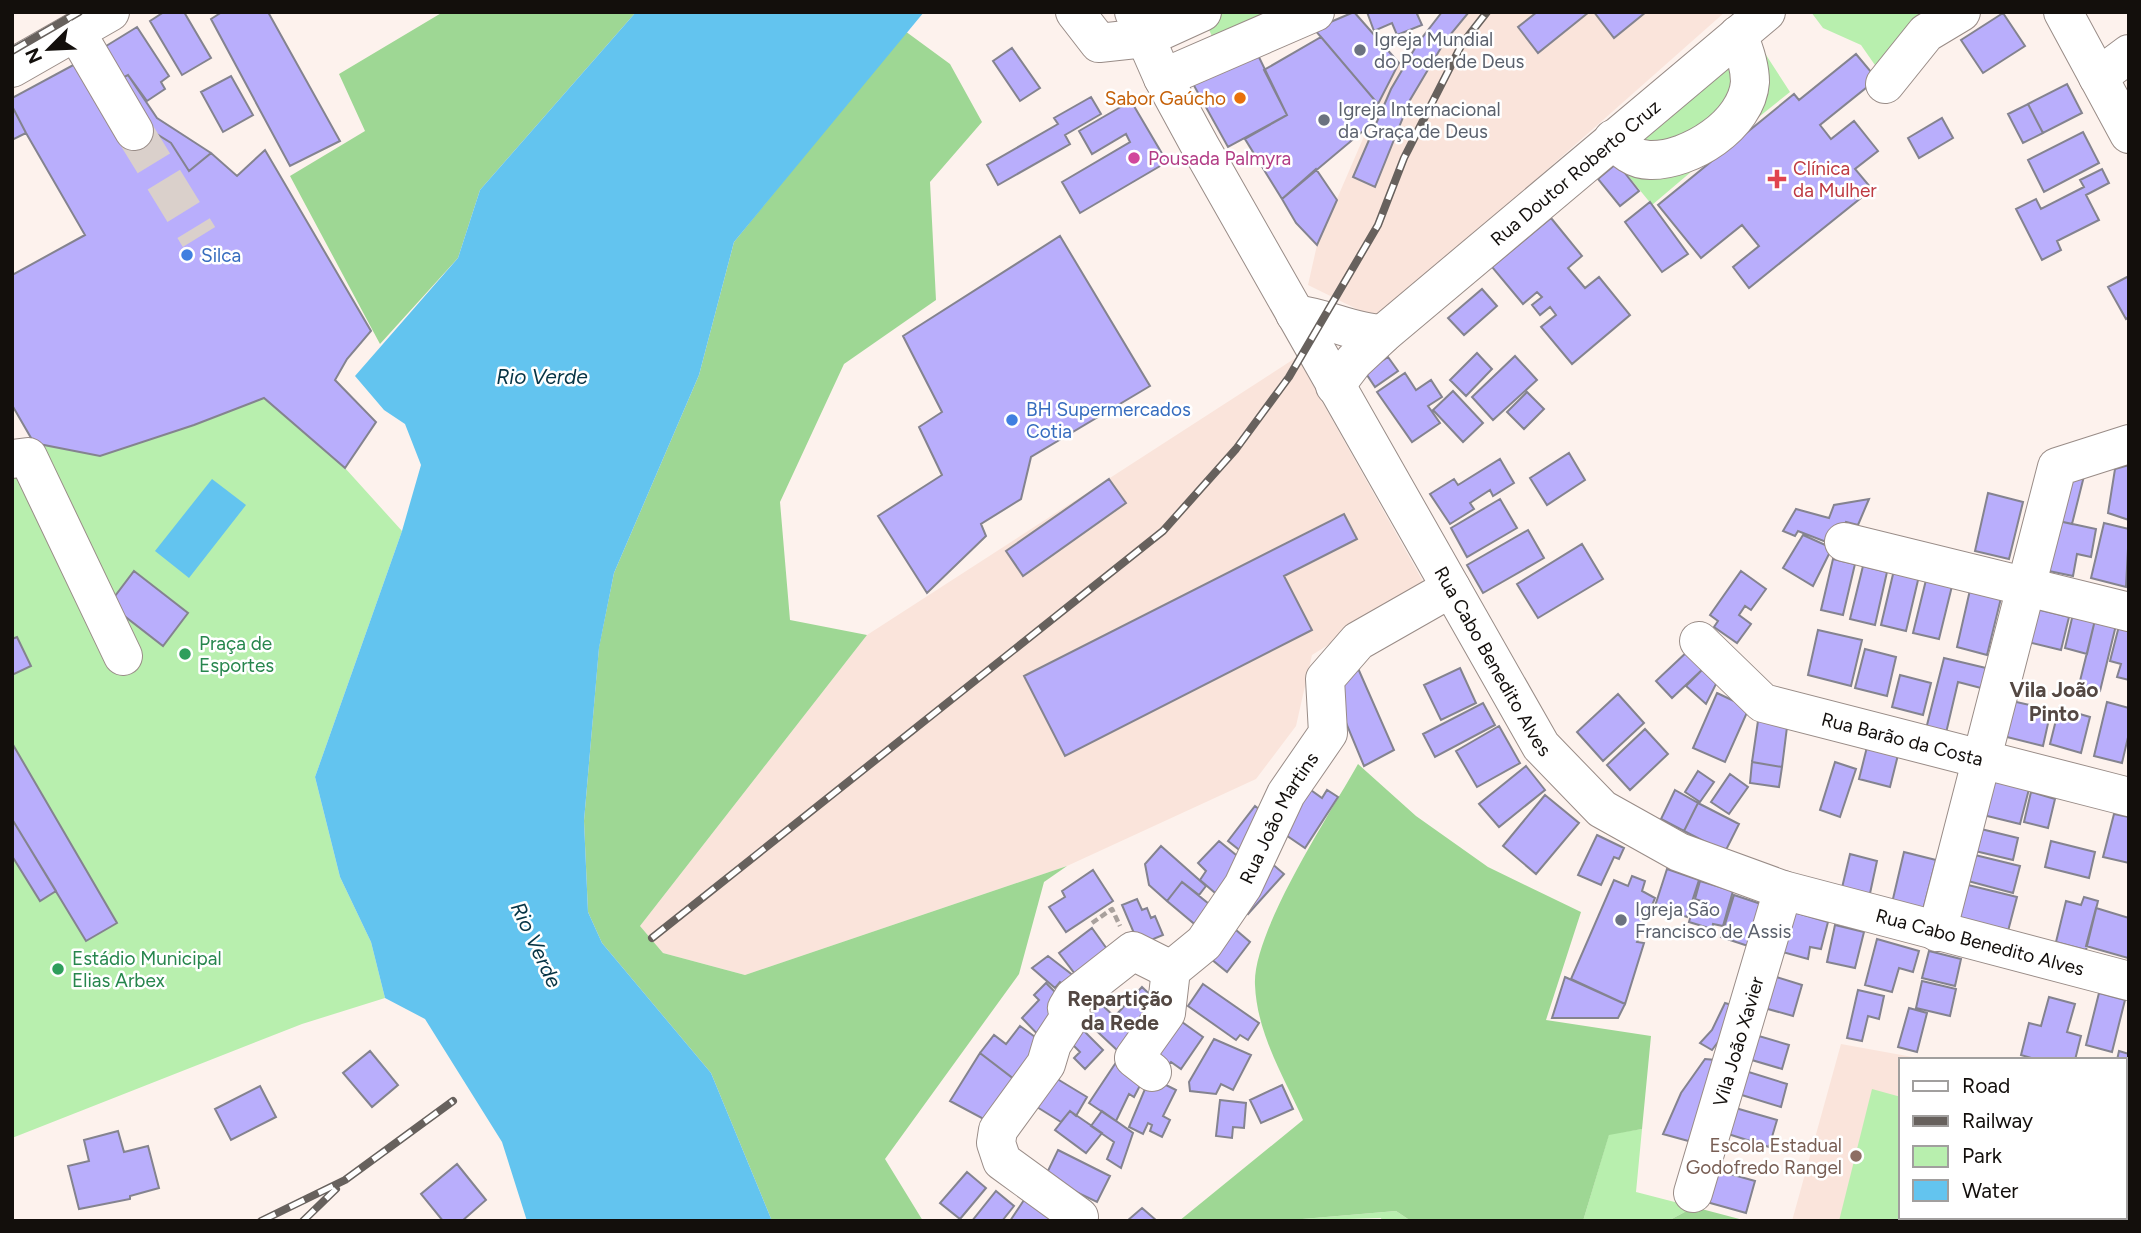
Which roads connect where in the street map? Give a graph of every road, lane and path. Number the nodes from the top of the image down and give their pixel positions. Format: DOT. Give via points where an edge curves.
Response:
graph roads {
  1 [pos="110,12"];
  2 [pos="1075,12"];
  3 [pos="1202,12"];
  4 [pos="1315,12"];
  5 [pos="1961,12"];
  6 [pos="2063,12"];
  7 [pos="1752,23"];
  8 [pos="1139,25"];
  9 [pos="76,32"];
  10 [pos="2129,54"];
  11 [pos="12,68"];
  12 [pos="2098,77"];
  13 [pos="1163,78"];
  14 [pos="1885,84"];
  15 [pos="134,131"];
  16 [pos="2129,134"];
  17 [pos="1613,139"];
  18 [pos="1295,314"];
  19 [pos="1344,326"];
  20 [pos="1383,334"];
  21 [pos="1330,377"];
  22 [pos="2129,444"];
  23 [pos="12,459"];
  24 [pos="1844,542"];
  25 [pos="2026,586"];
  26 [pos="1451,588"];
  27 [pos="2129,612"];
  28 [pos="1699,641"];
  29 [pos="123,656"];
  30 [pos="1981,760"];
  31 [pos="2129,797"];
  32 [pos="1783,890"];
  33 [pos="1937,932"];
  34 [pos="1171,970"];
  35 [pos="2129,981"];
  36 [pos="1152,1072"];
  37 [pos="1693,1193"];
  38 [pos="1079,1217"];
  1 -- 9 [label="street"];
  2 -- 8 [label="street" via="1099,43"];
  3 -- 8 [label="street"];
  4 -- 13 [label="street"];
  5 -- 14 [label="street" via="1926,33"];
  6 -- 12 [label="street"];
  7 -- 17 [label="street, Rua Doutor Roberto Cruz"];
  7 -- 17 [label="street" via="1746,55 1750,84 1738,112 1717,138 1682,154 1649,160 1626,153"];
  8 -- 13 [label="street, Rua Cabo Benedito Alves"];
  9 -- 11 [label="street"];
  9 -- 15 [label="street"];
  10 -- 12 [label="street"];
  12 -- 16 [label="street"];
  13 -- 18 [label="street, Rua Cabo Benedito Alves"];
  17 -- 20 [label="street, Rua Doutor Roberto Cruz"];
  18 -- 19 [label="street" via="1322,317"];
  18 -- 21 [label="street, Rua Cabo Benedito Alves"];
  19 -- 20 [label="street"];
  19 -- 21 [label="street"];
  20 -- 21 [label="street, Rua Doutor Roberto Cruz"];
  21 -- 26 [label="street, Rua Cabo Benedito Alves"];
  22 -- 25 [label="street" via="2057,467"];
  23 -- 29 [label="street" via="28,457"];
  24 -- 25 [label="street"];
  25 -- 27 [label="street"];
  25 -- 30 [label="street"];
  26 -- 32 [label="street, Rua Cabo Benedito Alves" via="1542,746 1602,809 1679,852"];
  26 -- 34 [label="street, Rua João Martins" via="1358,641 1325,679 1328,733 1286,794 1242,886 1203,943"];
  28 -- 30 [label="street, Rua Barão da Costa" via="1763,703"];
  30 -- 31 [label="street, Rua Barão da Costa"];
  30 -- 33 [label="street"];
  32 -- 33 [label="street, Rua Cabo Benedito Alves"];
  32 -- 37 [label="street, Vila João Xavier"];
  33 -- 35 [label="street, Rua Cabo Benedito Alves"];
  34 -- 36 [label="street" via="1166,1013 1134,1058"];
  34 -- 38 [label="street" via="1133,951 1073,999 1067,1008 1071,1015 1052,1044 1046,1064 998,1130 996,1143 1002,1161"];
}
